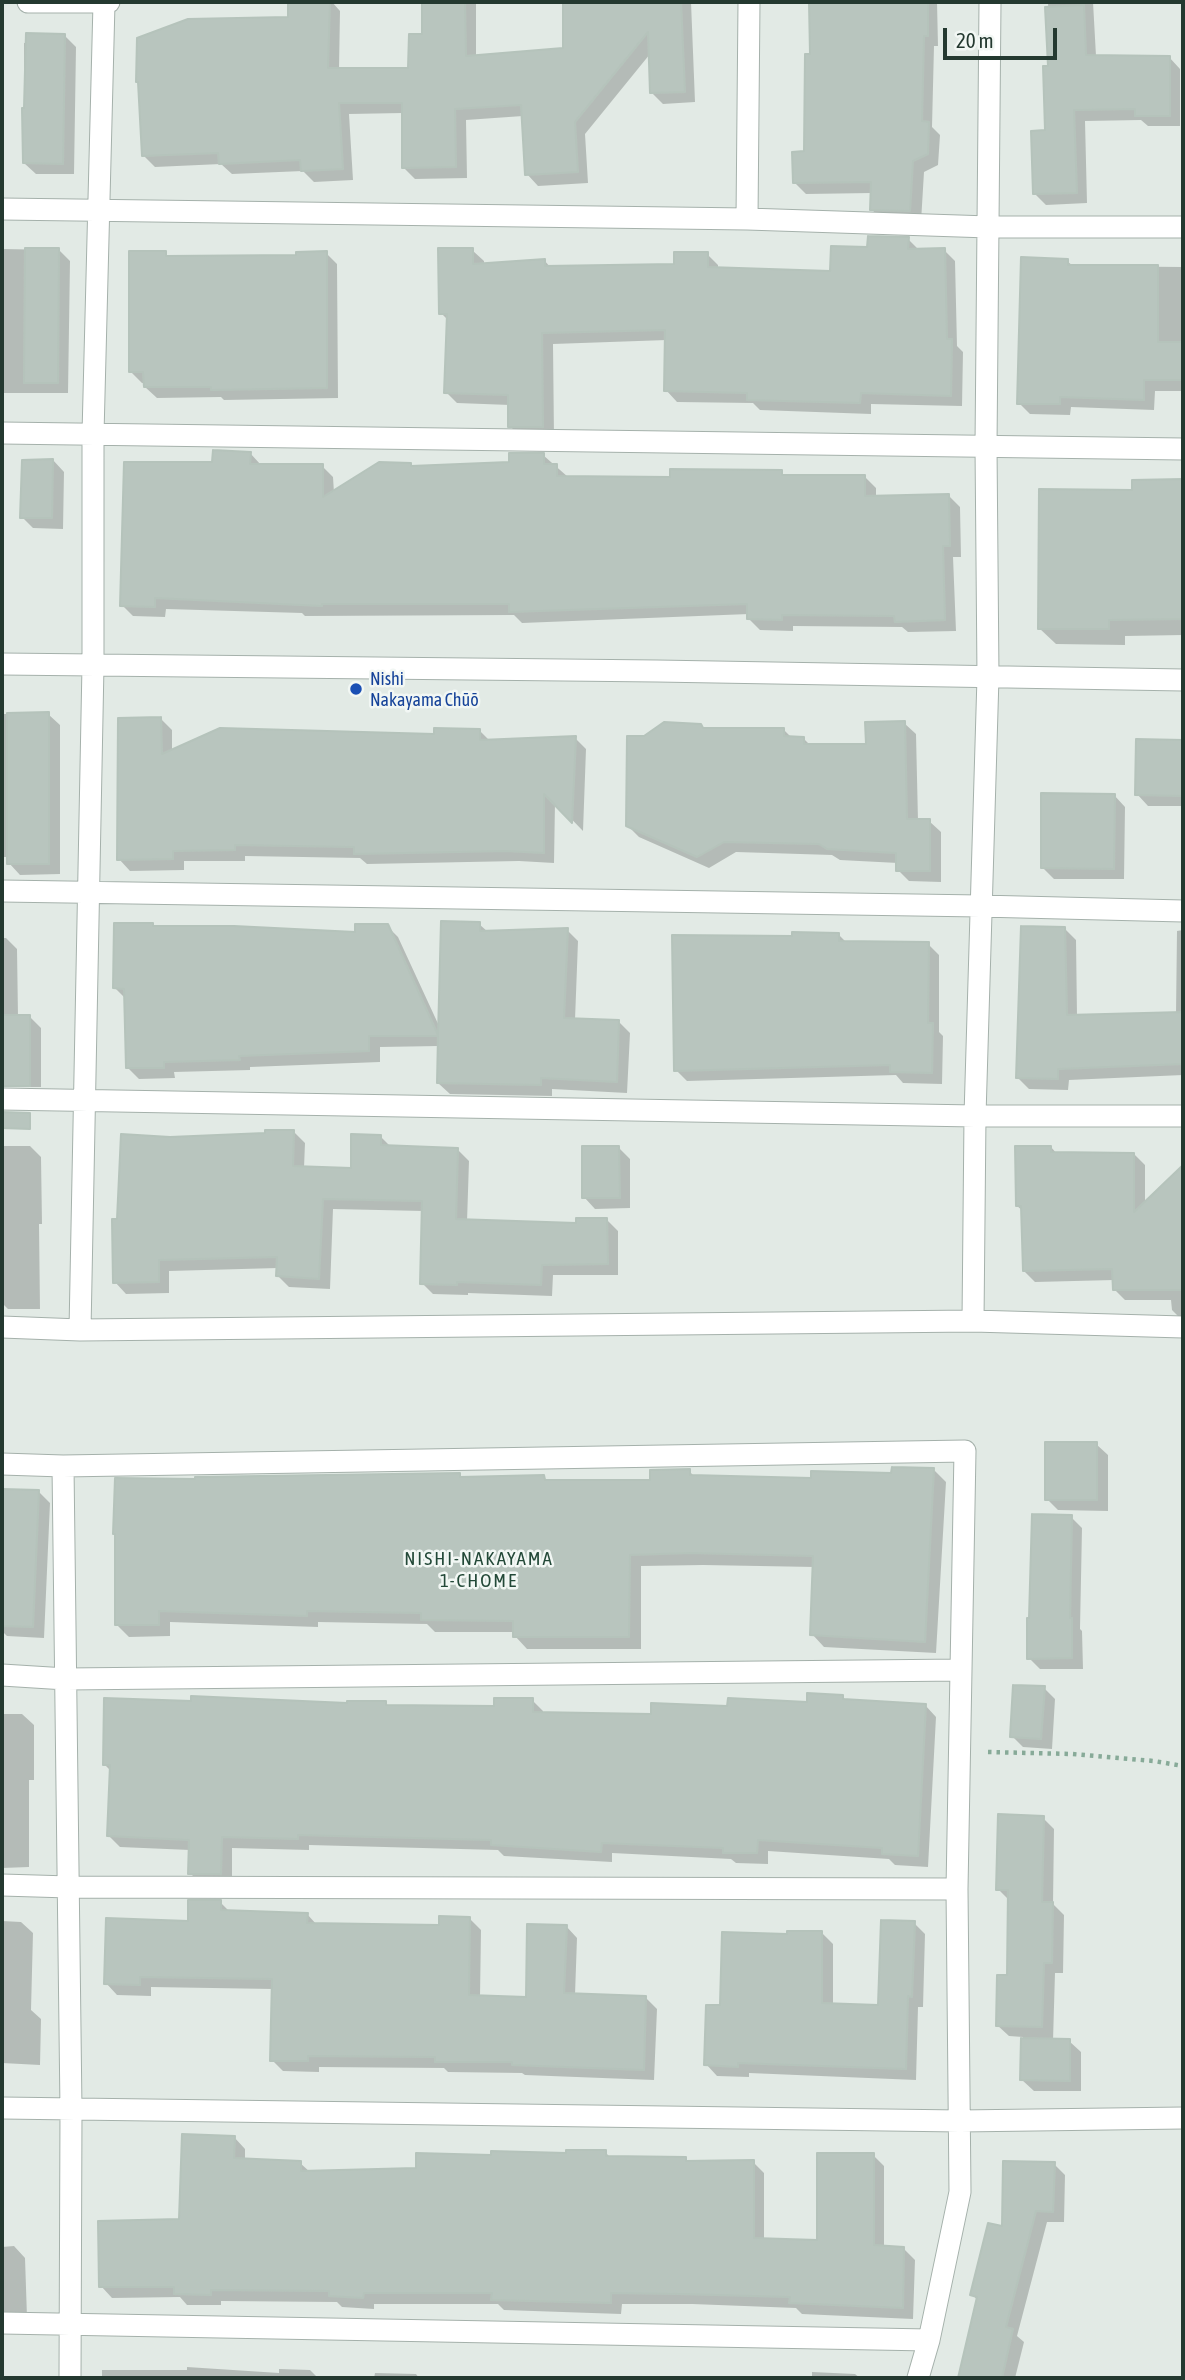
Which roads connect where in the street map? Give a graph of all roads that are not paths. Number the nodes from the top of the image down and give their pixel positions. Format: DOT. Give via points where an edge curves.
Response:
graph roads {
  1 [pos="28,2"];
  2 [pos="109,2"];
  3 [pos="749,2"];
  4 [pos="990,2"];
  5 [pos="104,3"];
  6 [pos="2,209"];
  7 [pos="98,211"];
  8 [pos="747,219"];
  9 [pos="989,227"];
  10 [pos="1183,227"];
  11 [pos="2,433"];
  12 [pos="93,435"];
  13 [pos="986,446"];
  14 [pos="1183,449"];
  15 [pos="2,664"];
  16 [pos="93,665"];
  17 [pos="988,677"];
  18 [pos="1183,680"];
  19 [pos="2,891"];
  20 [pos="89,893"];
  21 [pos="980,906"];
  22 [pos="1183,911"];
  23 [pos="2,1099"];
  24 [pos="83,1100"];
  25 [pos="975,1116"];
  26 [pos="1183,1116"];
  27 [pos="973,1321"];
  28 [pos="2,1327"];
  29 [pos="1183,1327"];
  30 [pos="80,1330"];
  31 [pos="2,1464"];
  32 [pos="63,1466"];
  33 [pos="961,1670"];
  34 [pos="2,1675"];
  35 [pos="66,1679"];
  36 [pos="2,1885"];
  37 [pos="69,1887"];
  38 [pos="957,1889"];
  39 [pos="2,2108"];
  40 [pos="71,2110"];
  41 [pos="1183,2118"];
  42 [pos="960,2121"];
  43 [pos="2,2323"];
  44 [pos="69,2324"];
  45 [pos="929,2340"];
  46 [pos="70,2378"];
  47 [pos="918,2378"];
  1 -- 5 [label="street"];
  2 -- 5 [label="street"];
  3 -- 8 [label="street"];
  4 -- 9 [label="street"];
  5 -- 7 [label="street"];
  6 -- 7 [label="street"];
  7 -- 8 [label="street"];
  7 -- 12 [label="street"];
  8 -- 9 [label="street"];
  9 -- 10 [label="street"];
  9 -- 13 [label="street"];
  11 -- 12 [label="street"];
  12 -- 13 [label="street"];
  12 -- 16 [label="street"];
  13 -- 14 [label="street"];
  13 -- 17 [label="street"];
  15 -- 16 [label="street"];
  16 -- 17 [label="street"];
  16 -- 20 [label="street"];
  17 -- 18 [label="street"];
  17 -- 21 [label="street"];
  19 -- 20 [label="street"];
  20 -- 21 [label="street"];
  20 -- 24 [label="street"];
  21 -- 22 [label="street"];
  21 -- 25 [label="street"];
  23 -- 24 [label="street"];
  24 -- 25 [label="street"];
  24 -- 30 [label="street"];
  25 -- 26 [label="street"];
  25 -- 27 [label="street"];
  27 -- 29 [label="street"];
  27 -- 30 [label="street"];
  28 -- 30 [label="street"];
  31 -- 32 [label="street"];
  32 -- 33 [label="street" via="965,1451"];
  32 -- 35 [label="street"];
  33 -- 35 [label="street"];
  33 -- 38 [label="street"];
  34 -- 35 [label="street"];
  35 -- 37 [label="street"];
  36 -- 37 [label="street"];
  37 -- 38 [label="street"];
  37 -- 40 [label="street"];
  38 -- 42 [label="street"];
  39 -- 40 [label="street"];
  40 -- 42 [label="street"];
  40 -- 44 [label="street"];
  41 -- 42 [label="street"];
  42 -- 45 [label="street" via="960,2192"];
  43 -- 44 [label="street"];
  44 -- 45 [label="street"];
  44 -- 46 [label="street"];
  45 -- 47 [label="street"];
}
